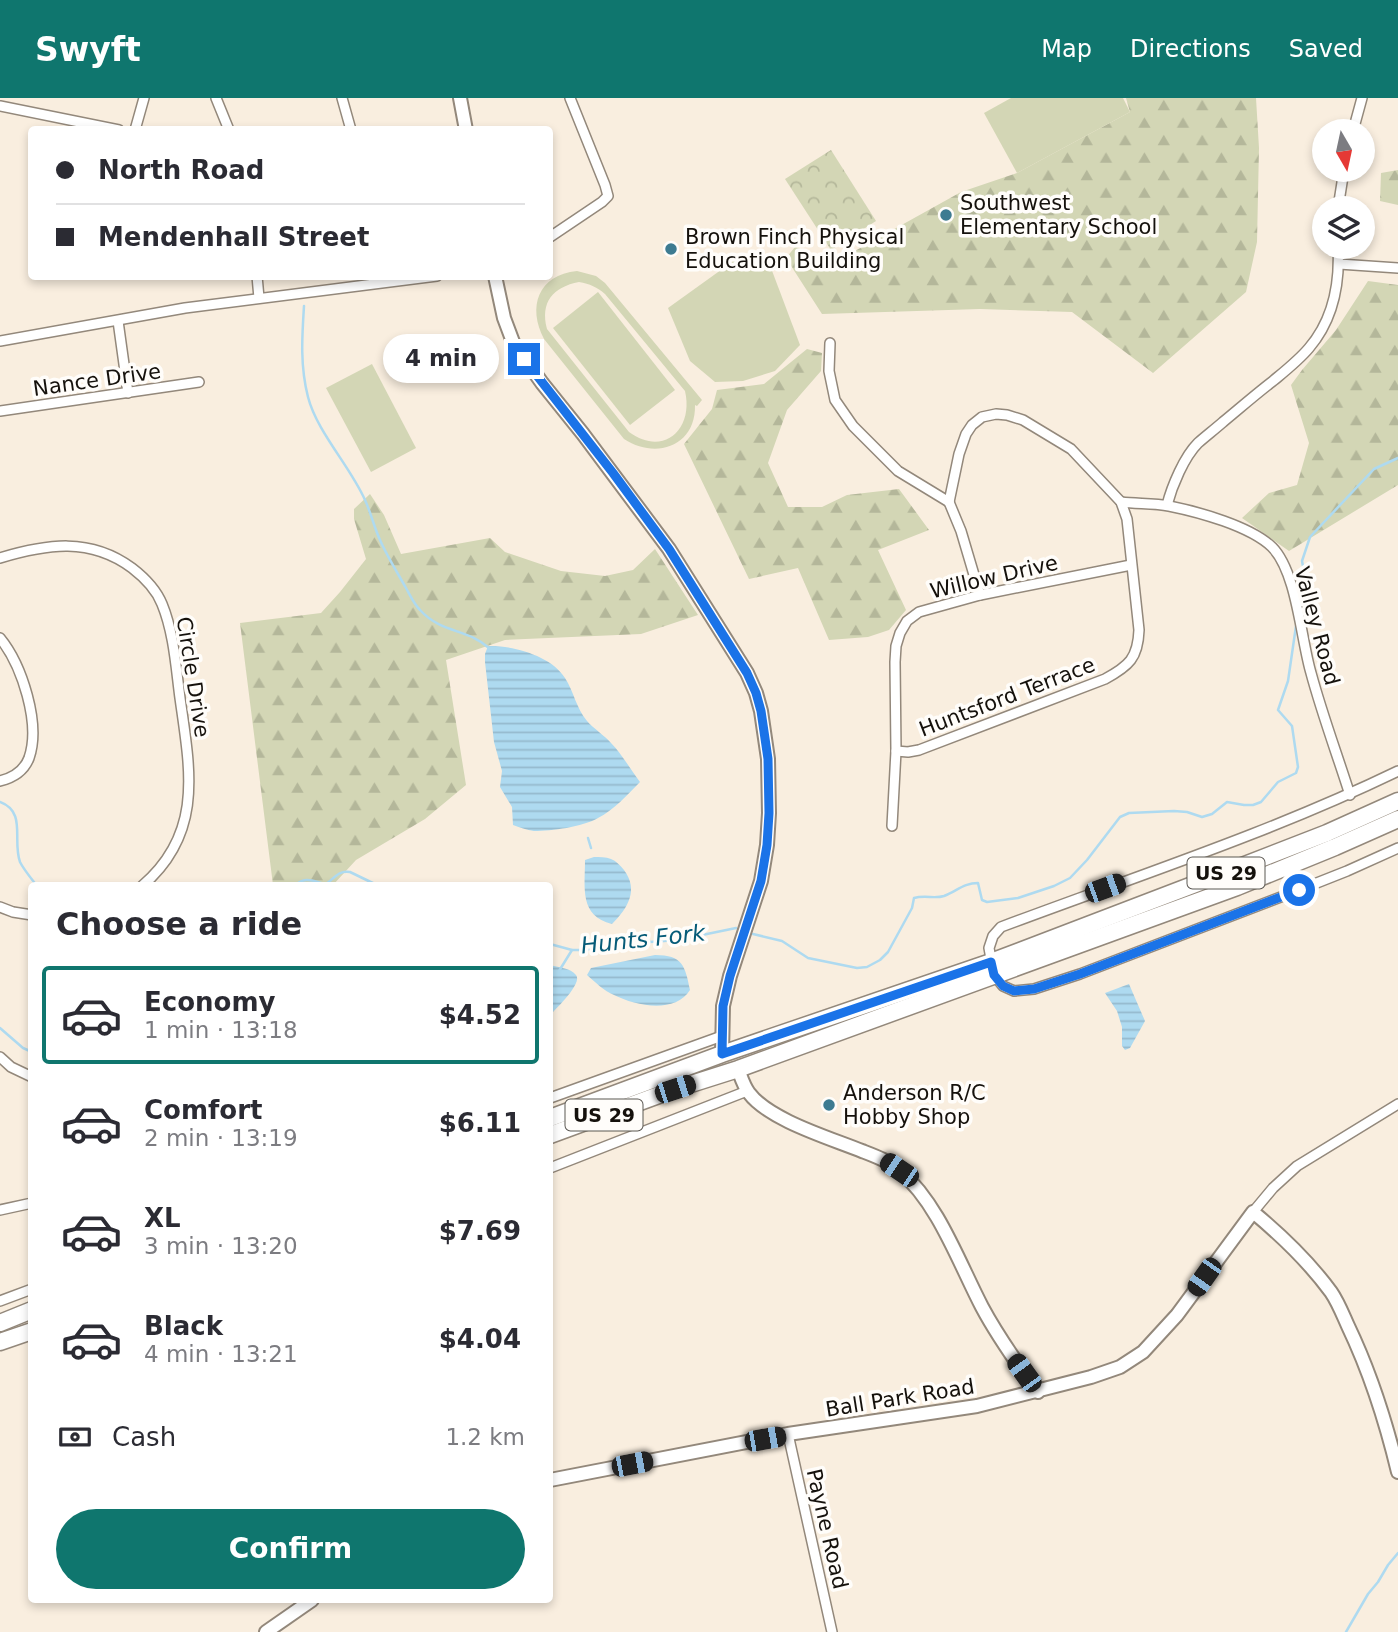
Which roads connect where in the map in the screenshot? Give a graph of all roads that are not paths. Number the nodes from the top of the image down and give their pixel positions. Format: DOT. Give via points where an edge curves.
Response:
graph roads {
  1 [pos="144,98"];
  2 [pos="216,98"];
  3 [pos="342,98"];
  4 [pos="460,98"];
  5 [pos="570,98"];
  6 [pos="1362,98"];
  7 [pos="0,106"];
  8 [pos="1356,119"];
  9 [pos="99,126"];
  10 [pos="136,126"];
  11 [pos="227,126"];
  12 [pos="350,126"];
  13 [pos="465,126"];
  14 [pos="553,235"];
  15 [pos="1339,259"];
  16 [pos="1339,264"];
  17 [pos="1398,268"];
  18 [pos="257,280"];
  19 [pos="382,280"];
  20 [pos="496,280"];
  21 [pos="259,298"];
  22 [pos="118,321"];
  23 [pos="0,341"];
  24 [pos="830,343"];
  25 [pos="199,383"];
  26 [pos="128,393"];
  27 [pos="0,411"];
  28 [pos="949,502"];
  29 [pos="1121,502"];
  30 [pos="1167,505"];
  31 [pos="0,558"];
  32 [pos="1131,565"];
  33 [pos="980,595"];
  34 [pos="0,638"];
  35 [pos="895,751"];
  36 [pos="1398,771"];
  37 [pos="0,781"];
  38 [pos="1350,794"];
  39 [pos="1398,801"];
  40 [pos="1398,819"];
  41 [pos="892,826"];
  42 [pos="1398,848"];
  43 [pos="146,882"];
  44 [pos="0,907"];
  45 [pos="28,914"];
  46 [pos="992,968"];
  47 [pos="804,1026"];
  48 [pos="722,1036"];
  49 [pos="722,1054"];
  50 [pos="0,1057"];
  51 [pos="738,1069"];
  52 [pos="28,1075"];
  53 [pos="675,1089"];
  54 [pos="747,1091"];
  55 [pos="553,1097"];
  56 [pos="1398,1104"];
  57 [pos="553,1117"];
  58 [pos="553,1134"];
  59 [pos="553,1167"];
  60 [pos="28,1204"];
  61 [pos="0,1210"];
  62 [pos="1253,1212"];
  63 [pos="28,1290"];
  64 [pos="0,1301"];
  65 [pos="28,1312"];
  66 [pos="0,1323"];
  67 [pos="28,1332"];
  68 [pos="0,1342"];
  69 [pos="1038,1392"];
  70 [pos="788,1434"];
  71 [pos="1395,1447"];
  72 [pos="1398,1472"];
  73 [pos="553,1479"];
  74 [pos="308,1603"];
  75 [pos="266,1632"];
  76 [pos="832,1632"];
  1 -- 10 [label="street"];
  2 -- 11 [label="street"];
  3 -- 12 [label="street"];
  4 -- 13 [label="street"];
  5 -- 14 [label="street" via="608,196"];
  6 -- 8 [label="street"];
  7 -- 9 [label="street"];
  15 -- 16 [label="street"];
  16 -- 17 [label="street"];
  16 -- 30 [label="street" via="1327,320 1309,349 1196,445"];
  18 -- 21 [label="street"];
  19 -- 21 [label="street"];
  20 -- 48 [label="street" via="513,342 669,549 756,693 768,759 767,845 761,881 730,976"];
  21 -- 22 [label="street"];
  22 -- 23 [label="street"];
  22 -- 26 [label="street"];
  24 -- 28 [label="street" via="829,372 835,400 853,426 898,471"];
  25 -- 26 [label="street, Nance Drive"];
  26 -- 27 [label="street, Nance Drive"];
  28 -- 29 [label="street" via="966,434 982,417 994,414 1023,420 1071,449"];
  28 -- 33 [label="street"];
  29 -- 30 [label="street, Valley Road"];
  29 -- 32 [label="street, Huntsford Terrace"];
  30 -- 38 [label="street, Valley Road" via="1245,530 1280,558 1296,604 1310,672"];
  31 -- 43 [label="street, Circle Drive" via="76,545 102,551 143,576 158,595 169,626 177,675 189,790 187,817 178,840"];
  32 -- 33 [label="street, Willow Drive"];
  32 -- 35 [label="street, Huntsford Terrace" via="1139,645 1123,669 1105,680 919,750"];
  33 -- 35 [label="street, Willow Drive" via="919,612 900,633 895,663"];
  34 -- 37 [label="street" via="27,695 32,742 29,760 17,774"];
  35 -- 41 [label="street, Willow Drive"];
  36 -- 38 [label="street"];
  38 -- 46 [label="street" via="1001,926 989,948"];
  39 -- 46 [label="highway, US 29"];
  40 -- 46 [label="highway, US 29" via="1237,887"];
  42 -- 46 [label="street" via="1034,989 1014,991 1003,986"];
  44 -- 45 [label="street"];
  46 -- 47 [label="highway, US 29"];
  46 -- 51 [label="highway, US 29"];
  47 -- 49 [label="highway, US 29"];
  47 -- 51 [label="highway" via="765,1052 740,1062"];
  48 -- 49 [label="street"];
  48 -- 55 [label="street"];
  49 -- 53 [label="highway" via="720,1063"];
  49 -- 57 [label="highway, US 29"];
  50 -- 52 [label="street"];
  51 -- 53 [label="highway, US 29"];
  51 -- 54 [label="street"];
  53 -- 58 [label="highway, US 29"];
  54 -- 59 [label="street"];
  54 -- 69 [label="street" via="782,1119 884,1160 910,1181 948,1237 996,1330"];
  56 -- 62 [label="street, Ball Park Road" via="1297,1166"];
  60 -- 61 [label="street"];
  62 -- 69 [label="street, Ball Park Road" via="1177,1315 1143,1352 1120,1367"];
  62 -- 71 [label="street" via="1294,1248 1333,1294 1361,1353"];
  63 -- 64 [label="street"];
  65 -- 66 [label="highway"];
  67 -- 68 [label="highway"];
  69 -- 70 [label="street, Ball Park Road" via="977,1406"];
  70 -- 73 [label="street, Ball Park Road"];
  70 -- 76 [label="street, Payne Road"];
  71 -- 72 [label="street"];
  74 -- 75 [label="street"];
}
